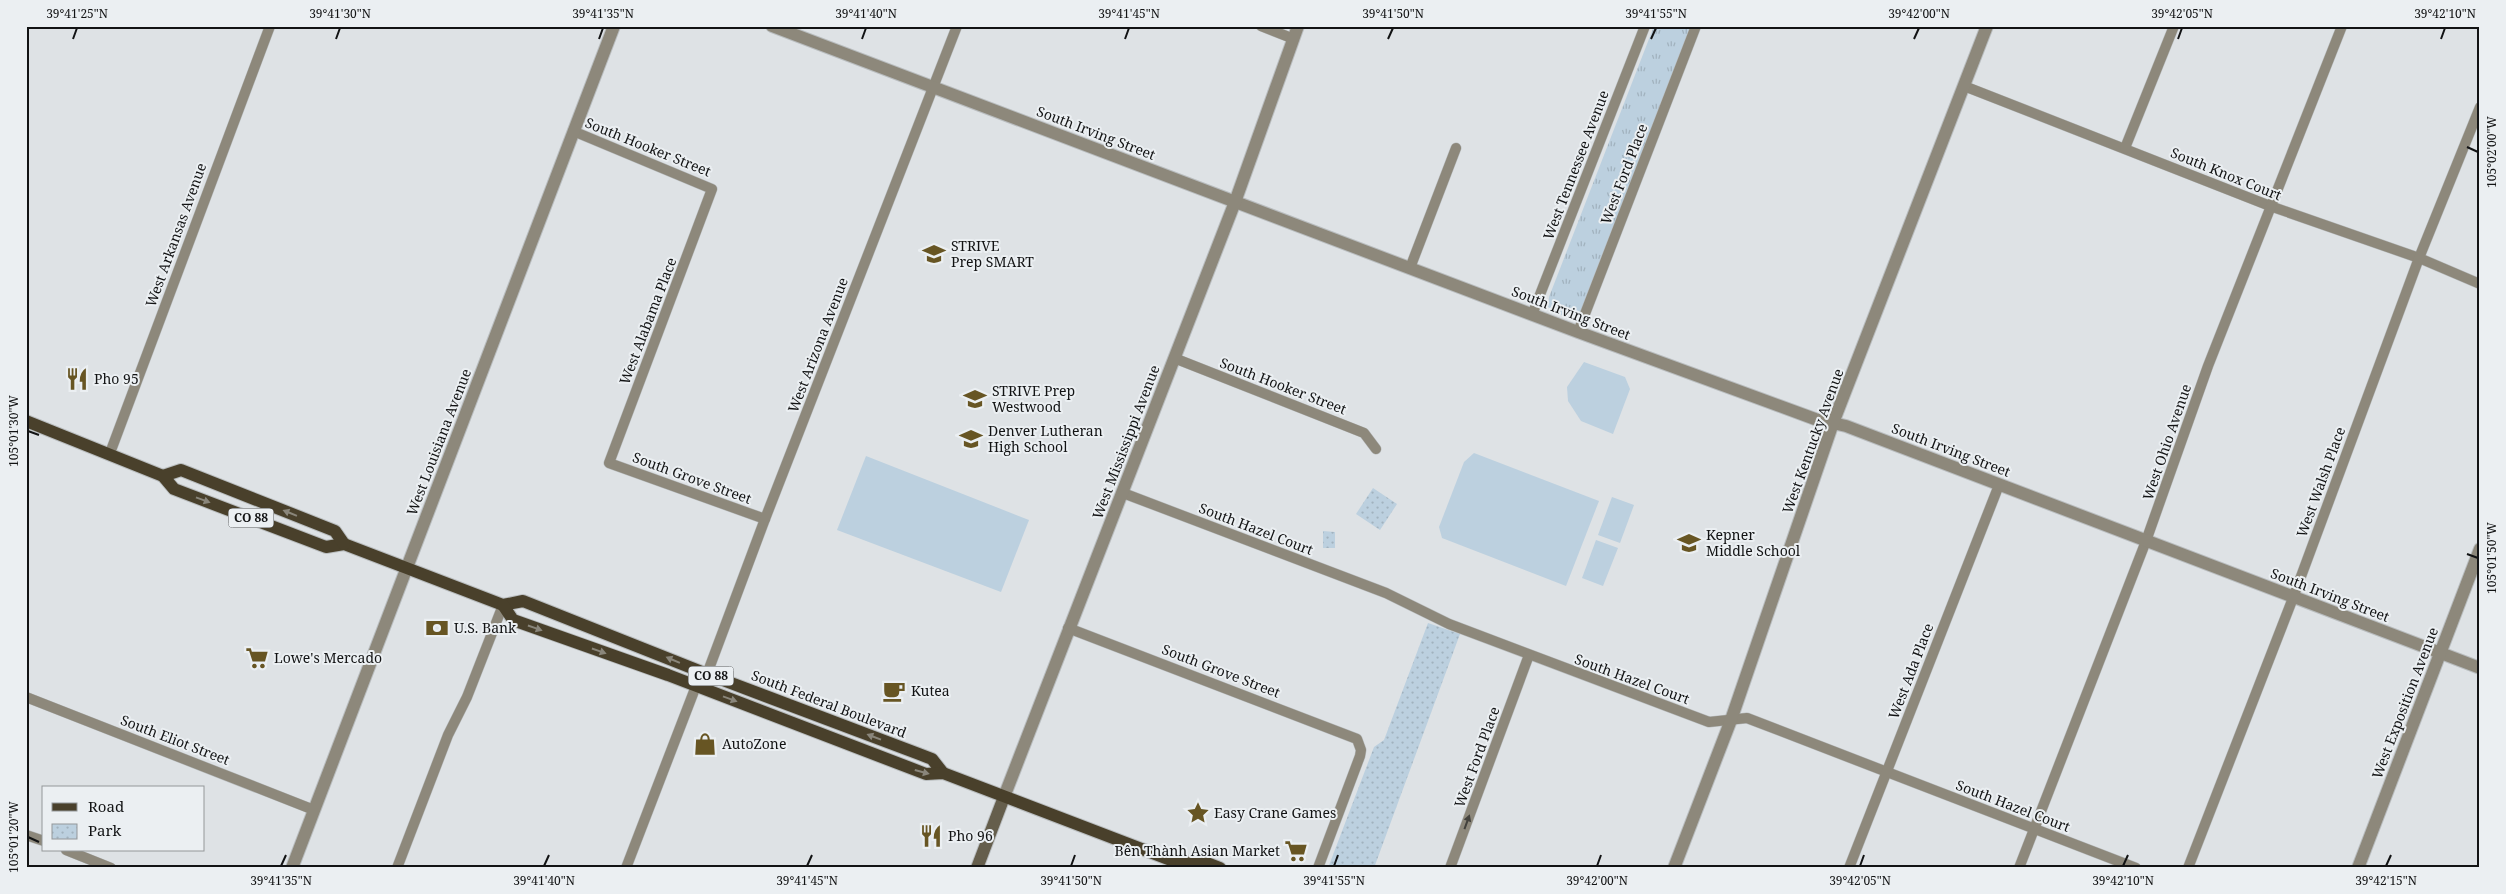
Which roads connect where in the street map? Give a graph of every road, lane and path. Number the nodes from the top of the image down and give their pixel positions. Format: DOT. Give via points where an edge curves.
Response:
graph roads {
  1 [pos="270,26"];
  2 [pos="614,26"];
  3 [pos="772,26"];
  4 [pos="957,26"];
  5 [pos="1261,26"];
  6 [pos="1298,26"];
  7 [pos="1645,26"];
  8 [pos="1696,26"];
  9 [pos="1987,26"];
  10 [pos="2174,26"];
  11 [pos="2342,26"];
  12 [pos="1294,39"];
  13 [pos="1964,86"];
  14 [pos="934,88"];
  15 [pos="2480,107"];
  16 [pos="573,131"];
  17 [pos="1456,148"];
  18 [pos="2125,148"];
  19 [pos="712,188"];
  20 [pos="1235,202"];
  21 [pos="2270,206"];
  22 [pos="2418,258"];
  23 [pos="1410,268"];
  24 [pos="2480,284"];
  25 [pos="1532,315"];
  26 [pos="1578,332"];
  27 [pos="1174,358"];
  28 [pos="27,422"];
  29 [pos="1834,423"];
  30 [pos="1376,449"];
  31 [pos="110,453"];
  32 [pos="610,463"];
  33 [pos="163,476"];
  34 [pos="1999,485"];
  35 [pos="1123,493"];
  36 [pos="765,519"];
  37 [pos="2146,541"];
  38 [pos="344,544"];
  39 [pos="2480,550"];
  40 [pos="407,569"];
  41 [pos="2293,598"];
  42 [pos="503,605"];
  43 [pos="1068,628"];
  44 [pos="2441,653"];
  45 [pos="1529,656"];
  46 [pos="2480,668"];
  47 [pos="707,674"];
  48 [pos="696,686"];
  49 [pos="26,697"];
  50 [pos="1730,720"];
  51 [pos="943,773"];
  52 [pos="1886,773"];
  53 [pos="1004,797"];
  54 [pos="314,810"];
  55 [pos="2035,829"];
  56 [pos="26,835"];
  57 [pos="42,841"];
  58 [pos="71,852"];
  59 [pos="1182,866"];
  60 [pos="112,868"];
  61 [pos="292,868"];
  62 [pos="397,868"];
  63 [pos="626,868"];
  64 [pos="977,868"];
  65 [pos="1220,868"];
  66 [pos="1318,868"];
  67 [pos="1450,868"];
  68 [pos="1674,868"];
  69 [pos="1849,868"];
  70 [pos="2019,868"];
  71 [pos="2136,868"];
  72 [pos="2188,868"];
  73 [pos="2358,868"];
  1 -- 31 [label="street, West Arkansas Avenue"];
  2 -- 16 [label="street, West Louisiana Avenue"];
  3 -- 14 [label="street, South Irving Street"];
  4 -- 14 [label="street, West Arizona Avenue"];
  5 -- 12 [label="street"];
  6 -- 12 [label="street, West Mississippi Avenue"];
  7 -- 25 [label="street, West Tennessee Avenue"];
  8 -- 26 [label="street, West Ford Place"];
  9 -- 13 [label="street, West Kentucky Avenue"];
  10 -- 18 [label="street"];
  11 -- 21 [label="street, West Ohio Avenue"];
  12 -- 20 [label="street, West Mississippi Avenue"];
  13 -- 18 [label="street, South Knox Court"];
  13 -- 29 [label="street, West Kentucky Avenue"];
  14 -- 20 [label="street, South Irving Street"];
  14 -- 36 [label="street, West Arizona Avenue"];
  15 -- 22 [label="street, West Walsh Place"];
  16 -- 19 [label="street, South Hooker Street"];
  16 -- 40 [label="street, West Louisiana Avenue"];
  17 -- 23 [label="street"];
  18 -- 21 [label="street, South Knox Court"];
  19 -- 32 [label="street, West Alabama Place"];
  20 -- 23 [label="street, South Irving Street"];
  20 -- 27 [label="street, West Mississippi Avenue"];
  21 -- 22 [label="street, South Knox Court"];
  21 -- 37 [label="street, West Ohio Avenue" via="2208,366"];
  22 -- 24 [label="street, South Knox Court"];
  22 -- 41 [label="street, West Walsh Place"];
  23 -- 25 [label="street, South Irving Street"];
  25 -- 26 [label="street, South Irving Street"];
  26 -- 29 [label="street, South Irving Street" via="1815,419"];
  27 -- 30 [label="street, South Hooker Street" via="1364,433"];
  27 -- 35 [label="street, West Mississippi Avenue"];
  28 -- 31 [label="main road, South Federal Boulevard / CO 88"];
  29 -- 34 [label="street, South Irving Street"];
  29 -- 50 [label="street, West Kentucky Avenue"];
  31 -- 33 [label="main road, South Federal Boulevard / CO 88"];
  32 -- 36 [label="street, South Grove Street"];
  33 -- 38 [label="main road, South Federal Boulevard / CO 88, one-way" via="174,489 326,546"];
  38 -- 33 [label="main road, South Federal Boulevard / CO 88, one-way" via="335,531 181,470"];
  34 -- 37 [label="street, South Irving Street"];
  34 -- 52 [label="street, West Ada Place"];
  35 -- 43 [label="street, West Mississippi Avenue"];
  35 -- 45 [label="street, South Hazel Court" via="1386,593 1449,624"];
  36 -- 47 [label="street, West Arizona Avenue"];
  37 -- 41 [label="street, South Irving Street"];
  37 -- 55 [label="street, West Ohio Avenue"];
  38 -- 40 [label="main road, South Federal Boulevard / CO 88"];
  39 -- 44 [label="street, West Exposition Avenue"];
  40 -- 42 [label="main road, South Federal Boulevard / CO 88"];
  40 -- 54 [label="street, West Louisiana Avenue"];
  41 -- 44 [label="street, South Irving Street"];
  41 -- 72 [label="street, West Walsh Place"];
  47 -- 42 [label="main road, South Federal Boulevard / CO 88, one-way" via="523,601"];
  42 -- 48 [label="main road, South Federal Boulevard / CO 88, one-way" via="513,620"];
  42 -- 62 [label="street"];
  43 -- 53 [label="street, West Mississippi Avenue"];
  43 -- 66 [label="street, South Grove Street" via="1357,738 1360,756"];
  44 -- 46 [label="street, South Irving Street"];
  44 -- 73 [label="street, West Exposition Avenue"];
  45 -- 50 [label="street, South Hazel Court" via="1709,722"];
  67 -- 45 [label="street, West Ford Place, one-way"];
  51 -- 47 [label="main road, South Federal Boulevard / CO 88, one-way" via="932,759"];
  48 -- 51 [label="main road, South Federal Boulevard / CO 88, one-way" via="926,774"];
  48 -- 63 [label="street"];
  49 -- 54 [label="street, South Eliot Street"];
  50 -- 52 [label="street, South Hazel Court" via="1747,718"];
  50 -- 68 [label="street, West Kentucky Avenue"];
  51 -- 53 [label="main road, South Federal Boulevard / CO 88"];
  52 -- 55 [label="street, South Hazel Court"];
  52 -- 69 [label="street, West Ada Place"];
  53 -- 59 [label="main road, South Federal Boulevard / CO 88"];
  53 -- 64 [label="main road, West Mississippi Avenue"];
  54 -- 61 [label="street, West Louisiana Avenue"];
  55 -- 70 [label="street, West Ohio Avenue"];
  55 -- 71 [label="street, South Hazel Court"];
  56 -- 57 [label="street"];
  58 -- 60 [label="street"];
  59 -- 65 [label="main road, South Federal Boulevard / CO 88" via="1197,859"];
}
